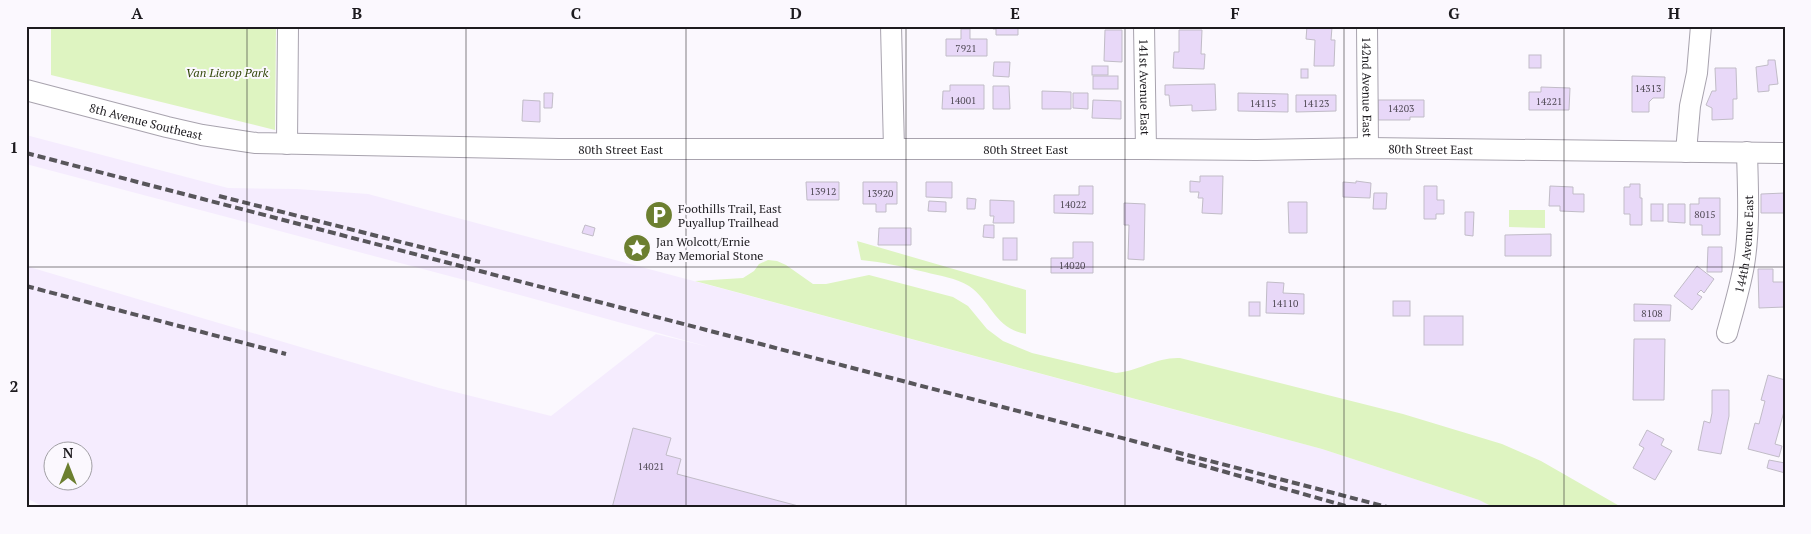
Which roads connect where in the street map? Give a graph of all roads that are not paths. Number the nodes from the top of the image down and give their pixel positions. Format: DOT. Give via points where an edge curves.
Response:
graph roads {
  1 [pos="288,26"];
  2 [pos="891,26"];
  3 [pos="1144,26"];
  4 [pos="1367,26"];
  5 [pos="1701,26"];
  6 [pos="26,90"];
  7 [pos="266,143"];
  8 [pos="287,144"];
  9 [pos="1368,148"];
  10 [pos="894,149"];
  11 [pos="1146,149"];
  12 [pos="1686,152"];
  13 [pos="1747,152"];
  14 [pos="1785,153"];
  15 [pos="1727,333"];
  1 -- 8 [label="street"];
  2 -- 10 [label="street"];
  3 -- 11 [label="street, 141st Avenue East"];
  4 -- 9 [label="street, 142nd Avenue East"];
  5 -- 12 [label="street"];
  6 -- 7 [label="street, 8th Avenue Southeast" via="180,130"];
  7 -- 8 [label="street, 80th Street East"];
  8 -- 10 [label="street, 80th Street East" via="559,149"];
  9 -- 11 [label="street, 80th Street East"];
  9 -- 12 [label="street, 80th Street East"];
  10 -- 11 [label="street, 80th Street East"];
  12 -- 13 [label="street, 80th Street East"];
  13 -- 14 [label="street, 80th Street East"];
  13 -- 15 [label="street, 144th Avenue East" via="1744,267"];
}
